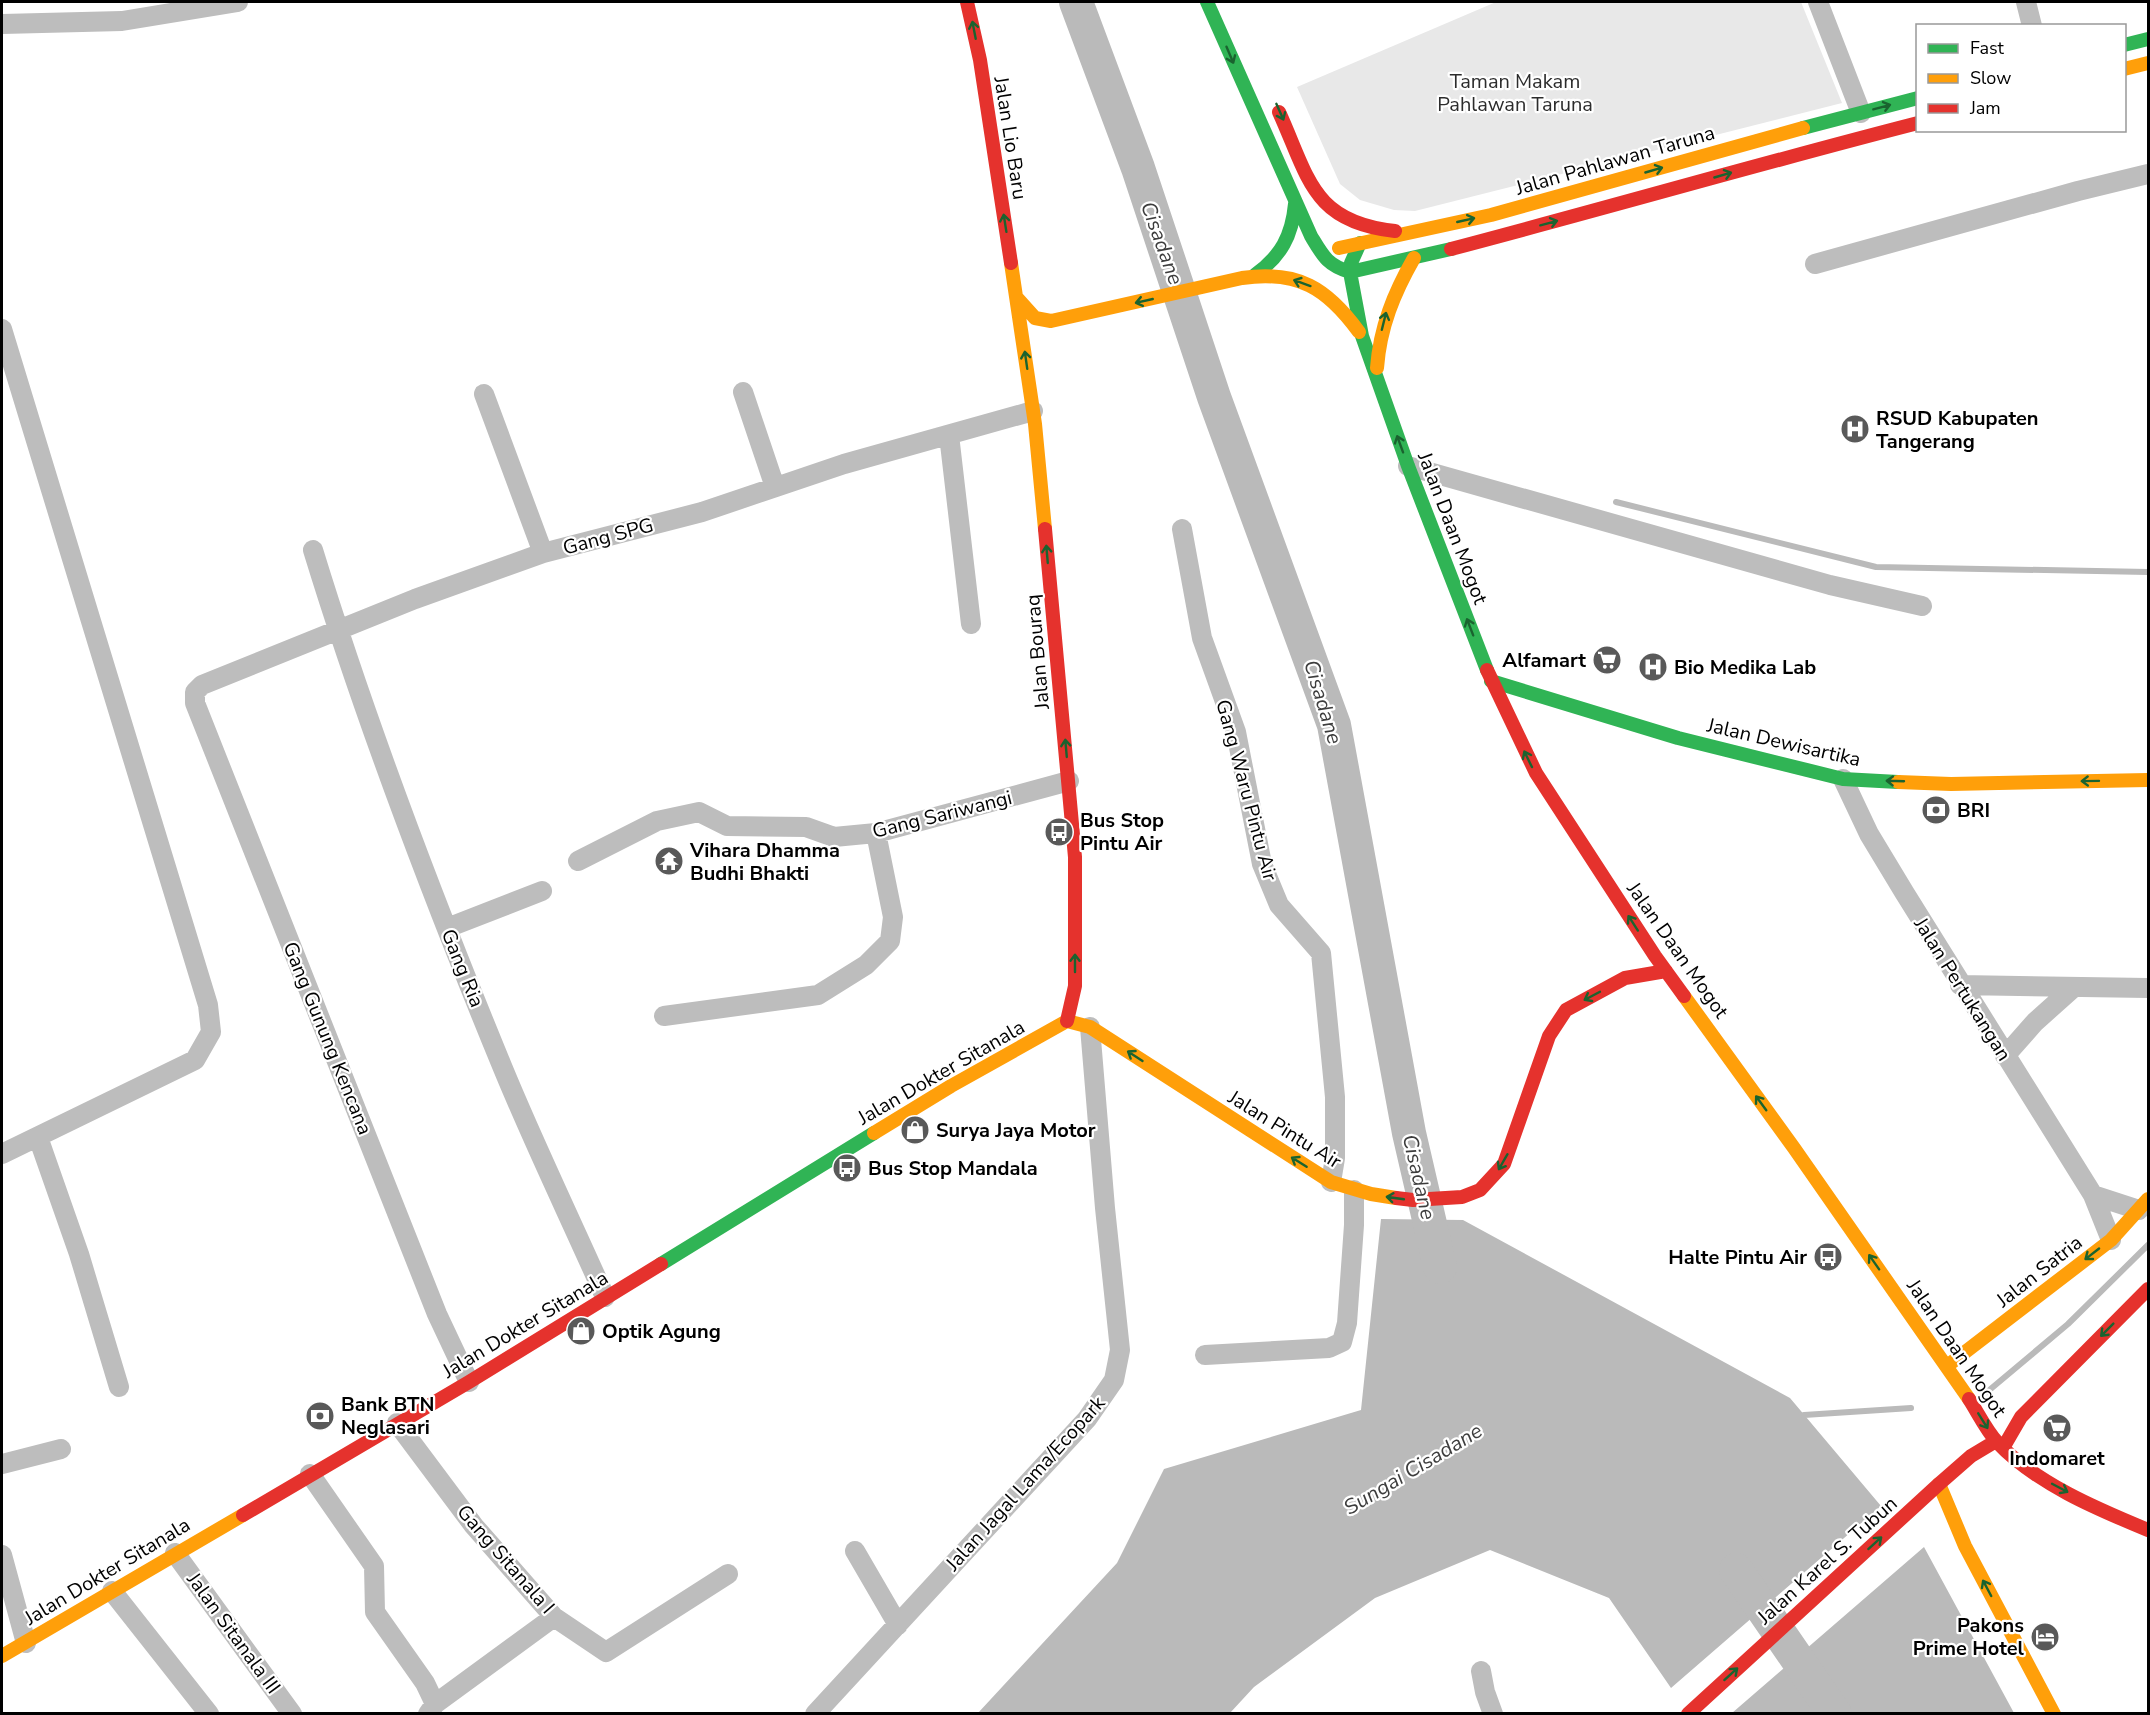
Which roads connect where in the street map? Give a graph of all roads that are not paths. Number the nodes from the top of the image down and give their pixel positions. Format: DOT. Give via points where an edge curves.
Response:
graph roads {
  1 [pos="238,2"];
  2 [pos="967,2"];
  3 [pos="1207,2"];
  4 [pos="1818,2"];
  5 [pos="2026,2"];
  6 [pos="2,24"];
  7 [pos="2032,24"];
  8 [pos="2148,39"];
  9 [pos="2126,44"];
  10 [pos="2148,63"];
  11 [pos="2126,68"];
  12 [pos="1273,98"];
  13 [pos="1916,98"];
  14 [pos="1861,113"];
  15 [pos="1916,123"];
  16 [pos="2148,174"];
  17 [pos="1295,204"];
  18 [pos="1408,233"];
  19 [pos="1360,243"];
  20 [pos="1321,252"];
  21 [pos="1414,258"];
  22 [pos="1815,264"];
  23 [pos="1350,272"];
  24 [pos="1249,276"];
  25 [pos="1014,281"];
  26 [pos="1017,298"];
  27 [pos="2,329"];
  28 [pos="1362,336"];
  29 [pos="1377,379"];
  30 [pos="743,392"];
  31 [pos="484,394"];
  32 [pos="1033,411"];
  33 [pos="949,435"];
  34 [pos="1408,466"];
  35 [pos="775,488"];
  36 [pos="1182,529"];
  37 [pos="313,550"];
  38 [pos="543,553"];
  39 [pos="1922,606"];
  40 [pos="971,624"];
  41 [pos="338,631"];
  42 [pos="1491,681"];
  43 [pos="195,692"];
  44 [pos="1843,779"];
  45 [pos="2148,780"];
  46 [pos="1069,781"];
  47 [pos="876,833"];
  48 [pos="578,861"];
  49 [pos="542,891"];
  50 [pos="447,928"];
  51 [pos="1666,971"];
  52 [pos="1960,985"];
  53 [pos="1075,986"];
  54 [pos="2073,988"];
  55 [pos="2148,988"];
  56 [pos="664,1016"];
  57 [pos="1087,1017"];
  58 [pos="1067,1021"];
  59 [pos="2004,1056"];
  60 [pos="38,1137"];
  61 [pos="2,1154"];
  62 [pos="1331,1182"];
  63 [pos="1362,1192"];
  64 [pos="2092,1195"];
  65 [pos="2145,1209"];
  66 [pos="2111,1240"];
  67 [pos="2148,1288"];
  68 [pos="605,1297"];
  69 [pos="1907,1310"];
  70 [pos="1918,1349"];
  71 [pos="1205,1355"];
  72 [pos="1947,1366"];
  73 [pos="469,1382"];
  74 [pos="118,1387"];
  75 [pos="397,1423"];
  76 [pos="1999,1444"];
  77 [pos="61,1449"];
  78 [pos="2,1464"];
  79 [pos="310,1474"];
  80 [pos="1939,1484"];
  81 [pos="2148,1530"];
  82 [pos="855,1551"];
  83 [pos="175,1553"];
  84 [pos="2,1555"];
  85 [pos="728,1574"];
  86 [pos="111,1591"];
  87 [pos="554,1617"];
  88 [pos="898,1625"];
  89 [pos="26,1643"];
  90 [pos="2,1656"];
  91 [pos="1481,1671"];
  92 [pos="432,1709"];
  93 [pos="209,1713"];
  94 [pos="292,1713"];
  95 [pos="815,1713"];
  96 [pos="1493,1713"];
  97 [pos="1688,1713"];
  98 [pos="2054,1713"];
  1 -- 6 [label="street" via="122,21"];
  25 -- 2 [label="main road, Jalan Lio Baru, one-way" via="980,60"];
  3 -- 17 [label="main road, one-way"];
  4 -- 14 [label="street"];
  5 -- 7 [label="street"];
  8 -- 9 [label="main road"];
  10 -- 11 [label="main road"];
  12 -- 18 [label="main road, one-way" via="1319,197 1330,209 1363,225"];
  14 -- 13 [label="main road, Jalan Pahlawan Taruna, one-way"];
  18 -- 14 [label="main road, Jalan Pahlawan Taruna, one-way" via="1491,215"];
  21 -- 15 [label="main road, one-way"];
  16 -- 22 [label="street"];
  17 -- 20 [label="main road"];
  17 -- 24 [label="main road" via="1286,245 1274,262"];
  18 -- 19 [label="main road, Jalan Pahlawan Taruna"];
  19 -- 20 [label="main road, Jalan Pahlawan Taruna"];
  19 -- 23 [label="main road, Jalan Daan Mogot"];
  20 -- 23 [label="main road" via="1334,267"];
  21 -- 23 [label="main road"];
  29 -- 21 [label="main road, one-way" via="1385,315"];
  23 -- 28 [label="main road, Jalan Daan Mogot"];
  24 -- 26 [label="main road, one-way" via="1065,319 1034,318"];
  28 -- 24 [label="main road, one-way" via="1324,292 1280,276"];
  25 -- 26 [label="main road, Jalan Bouraq"];
  32 -- 26 [label="main road, Jalan Bouraq, one-way"];
  27 -- 60 [label="street" via="208,1005 211,1032 195,1060"];
  28 -- 29 [label="main road, Jalan Daan Mogot"];
  34 -- 29 [label="main road, Jalan Daan Mogot, one-way"];
  30 -- 35 [label="street"];
  31 -- 38 [label="street"];
  32 -- 33 [label="street, Gang SPG"];
  46 -- 32 [label="main road, Jalan Bouraq, one-way"];
  33 -- 35 [label="street, Gang SPG"];
  33 -- 40 [label="street"];
  34 -- 39 [label="street" via="1830,585"];
  42 -- 34 [label="main road, Jalan Daan Mogot, one-way"];
  35 -- 38 [label="street, Gang SPG" via="702,512"];
  36 -- 62 [label="street, Gang Waru Pintu Air" via="1202,638 1236,732 1262,864 1279,905 1321,953 1335,1097"];
  37 -- 41 [label="street, Gang Ria"];
  38 -- 41 [label="street, Gang SPG"];
  41 -- 43 [label="street, Gang SPG" via="202,685"];
  41 -- 50 [label="street, Gang Ria" via="394,794"];
  42 -- 44 [label="main road, Jalan Dewisartika" via="1678,738"];
  51 -- 42 [label="main road, Jalan Daan Mogot, one-way" via="1536,773"];
  43 -- 73 [label="street, Gang Gunung Kencana" via="195,703 406,1236"];
  45 -- 44 [label="main road, Jalan Dewisartika, one-way" via="1951,784"];
  44 -- 52 [label="street, Jalan Pertukangan" via="1869,834"];
  46 -- 47 [label="street, Gang Sariwangi"];
  53 -- 46 [label="main road, Jalan Bouraq, one-way" via="1075,857"];
  47 -- 48 [label="street, Gang Sariwangi" via="834,837 806,827 727,826 699,812 657,821"];
  47 -- 56 [label="street" via="893,916 890,941 866,965 818,995"];
  49 -- 50 [label="street"];
  50 -- 68 [label="street, Gang Ria" via="502,1067"];
  51 -- 63 [label="main road, Jalan Pintu Air, one-way" via="1625,978 1566,1010 1549,1036 1504,1164 1480,1190 1462,1197 1413,1200"];
  69 -- 51 [label="main road, Jalan Daan Mogot, one-way"];
  52 -- 54 [label="street"];
  52 -- 59 [label="street, Jalan Pertukangan"];
  53 -- 57 [label="main road"];
  53 -- 58 [label="main road, Jalan Bouraq"];
  54 -- 55 [label="street"];
  54 -- 59 [label="street"];
  57 -- 58 [label="main road, Jalan Pintu Air"];
  62 -- 57 [label="main road, Jalan Pintu Air, one-way"];
  57 -- 88 [label="street, Jalan Jagal Lama/Ecopark" via="1120,1350 1114,1380 1087,1419"];
  58 -- 68 [label="main road, Jalan Dokter Sitanala" via="951,1086"];
  59 -- 64 [label="street, Jalan Pertukangan"];
  60 -- 61 [label="street"];
  60 -- 74 [label="street" via="79,1254"];
  62 -- 63 [label="main road, Jalan Pintu Air"];
  63 -- 71 [label="street" via="1354,1225 1347,1323 1342,1342 1329,1348"];
  64 -- 65 [label="street"];
  64 -- 66 [label="street, Jalan Pertukangan"];
  65 -- 66 [label="main road, Jalan Satria"];
  66 -- 72 [label="main road, Jalan Satria, one-way"];
  67 -- 76 [label="main road, one-way"];
  68 -- 73 [label="main road, Jalan Dokter Sitanala"];
  69 -- 70 [label="main road"];
  69 -- 72 [label="main road, Jalan Daan Mogot"];
  72 -- 76 [label="main road, Jalan Daan Mogot, one-way"];
  73 -- 75 [label="main road, Jalan Dokter Sitanala"];
  75 -- 79 [label="main road, Jalan Dokter Sitanala"];
  75 -- 87 [label="street, Gang Sitanala I" via="474,1526"];
  76 -- 80 [label="main road, Jalan Karel S. Tubun" via="1970,1451"];
  76 -- 81 [label="main road, Jalan Daan Mogot, one-way" via="2049,1482"];
  77 -- 78 [label="street"];
  79 -- 83 [label="main road, Jalan Dokter Sitanala"];
  79 -- 92 [label="street" via="374,1566 375,1612 425,1683"];
  97 -- 80 [label="main road, Jalan Karel S. Tubun, one-way"];
  98 -- 80 [label="main road, one-way" via="1965,1546"];
  82 -- 88 [label="street"];
  83 -- 86 [label="main road, Jalan Dokter Sitanala"];
  83 -- 94 [label="street, Jalan Sitanala III"];
  84 -- 89 [label="street"];
  85 -- 87 [label="street, Gang Sitanala I" via="606,1652"];
  86 -- 89 [label="main road, Jalan Dokter Sitanala"];
  86 -- 93 [label="street"];
  87 -- 92 [label="street"];
  88 -- 95 [label="street, Jalan Jagal Lama/Ecopark"];
  89 -- 90 [label="main road, Jalan Dokter Sitanala"];
  91 -- 96 [label="street"];
}
